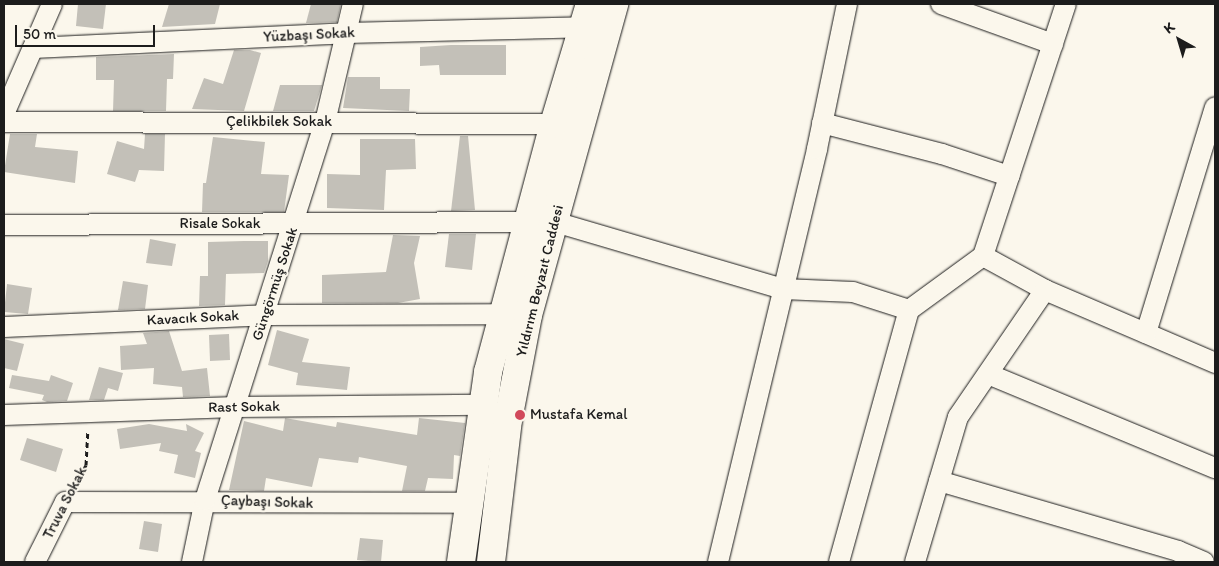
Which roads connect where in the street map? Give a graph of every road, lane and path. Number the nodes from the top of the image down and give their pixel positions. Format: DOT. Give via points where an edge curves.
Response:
graph roads {
  1 [pos="52,4"];
  2 [pos="353,4"];
  3 [pos="614,4"];
  4 [pos="847,4"];
  5 [pos="941,4"];
  6 [pos="1066,4"];
  7 [pos="587,16"];
  8 [pos="346,33"];
  9 [pos="1053,44"];
  10 [pos="34,48"];
  11 [pos="1215,107"];
  12 [pos="4,114"];
  13 [pos="4,122"];
  14 [pos="325,122"];
  15 [pos="822,123"];
  16 [pos="554,124"];
  17 [pos="1009,176"];
  18 [pos="527,222"];
  19 [pos="555,222"];
  20 [pos="294,224"];
  21 [pos="4,225"];
  22 [pos="983,256"];
  23 [pos="783,289"];
  24 [pos="1045,290"];
  25 [pos="909,310"];
  26 [pos="502,314"];
  27 [pos="265,315"];
  28 [pos="4,327"];
  29 [pos="1146,333"];
  30 [pos="1215,363"];
  31 [pos="988,374"];
  32 [pos="484,405"];
  33 [pos="236,407"];
  34 [pos="89,412"];
  35 [pos="4,415"];
  36 [pos="1215,468"];
  37 [pos="939,481"];
  38 [pos="205,500"];
  39 [pos="66,502"];
  40 [pos="469,503"];
  41 [pos="1176,557"];
  42 [pos="36,562"];
  43 [pos="192,562"];
  44 [pos="461,562"];
  45 [pos="490,562"];
  46 [pos="718,562"];
  47 [pos="839,562"];
  48 [pos="915,562"];
  49 [pos="1204,562"];
  1 -- 10 [label="street"];
  2 -- 8 [label="street, Güngörmüş Sokak"];
  3 -- 19 [label="main road, Yıldırım Beyazıt Caddesi"];
  4 -- 15 [label="street"];
  5 -- 9 [label="street"];
  6 -- 9 [label="street"];
  7 -- 8 [label="street, Yüzbaşı Sokak"];
  7 -- 16 [label="main road"];
  8 -- 10 [label="street, Yüzbaşı Sokak"];
  8 -- 14 [label="street, Güngörmüş Sokak"];
  9 -- 17 [label="street"];
  10 -- 12 [label="street"];
  11 -- 29 [label="street"];
  13 -- 14 [label="street, Çelikbilek Sokak"];
  14 -- 16 [label="street, Çelikbilek Sokak"];
  14 -- 20 [label="street, Güngörmüş Sokak"];
  15 -- 17 [label="street" via="942,154"];
  15 -- 23 [label="street"];
  16 -- 18 [label="main road"];
  17 -- 22 [label="street"];
  18 -- 20 [label="street, Risale Sokak"];
  18 -- 26 [label="main road"];
  19 -- 23 [label="street"];
  19 -- 45 [label="main road, Yıldırım Beyazıt Caddesi" via="528,315 508,420"];
  20 -- 21 [label="street, Risale Sokak"];
  20 -- 27 [label="street, Güngörmüş Sokak"];
  22 -- 24 [label="street"];
  22 -- 25 [label="street"];
  23 -- 25 [label="street" via="853,292"];
  23 -- 46 [label="street"];
  24 -- 29 [label="street"];
  24 -- 31 [label="street"];
  25 -- 47 [label="street"];
  26 -- 27 [label="street, Kavacık Sokak"];
  26 -- 32 [label="main road"];
  27 -- 28 [label="street, Kavacık Sokak"];
  27 -- 33 [label="street, Güngörmüş Sokak"];
  29 -- 30 [label="street"];
  31 -- 36 [label="street"];
  31 -- 37 [label="street" via="958,416"];
  32 -- 33 [label="street, Rast Sokak"];
  32 -- 40 [label="main road"];
  33 -- 34 [label="street, Rast Sokak"];
  33 -- 38 [label="street, Güngörmüş Sokak"];
  34 -- 35 [label="street, Rast Sokak"];
  34 -- 39 [label="path, Truva Sokak" via="86,465"];
  37 -- 41 [label="street"];
  37 -- 48 [label="street"];
  38 -- 39 [label="street, Çaybaşı Sokak"];
  38 -- 40 [label="street, Çaybaşı Sokak" via="285,504"];
  38 -- 43 [label="street, Güngörmüş Sokak"];
  39 -- 42 [label="street, Truva Sokak"];
  40 -- 44 [label="main road"];
  41 -- 49 [label="street"];
}
